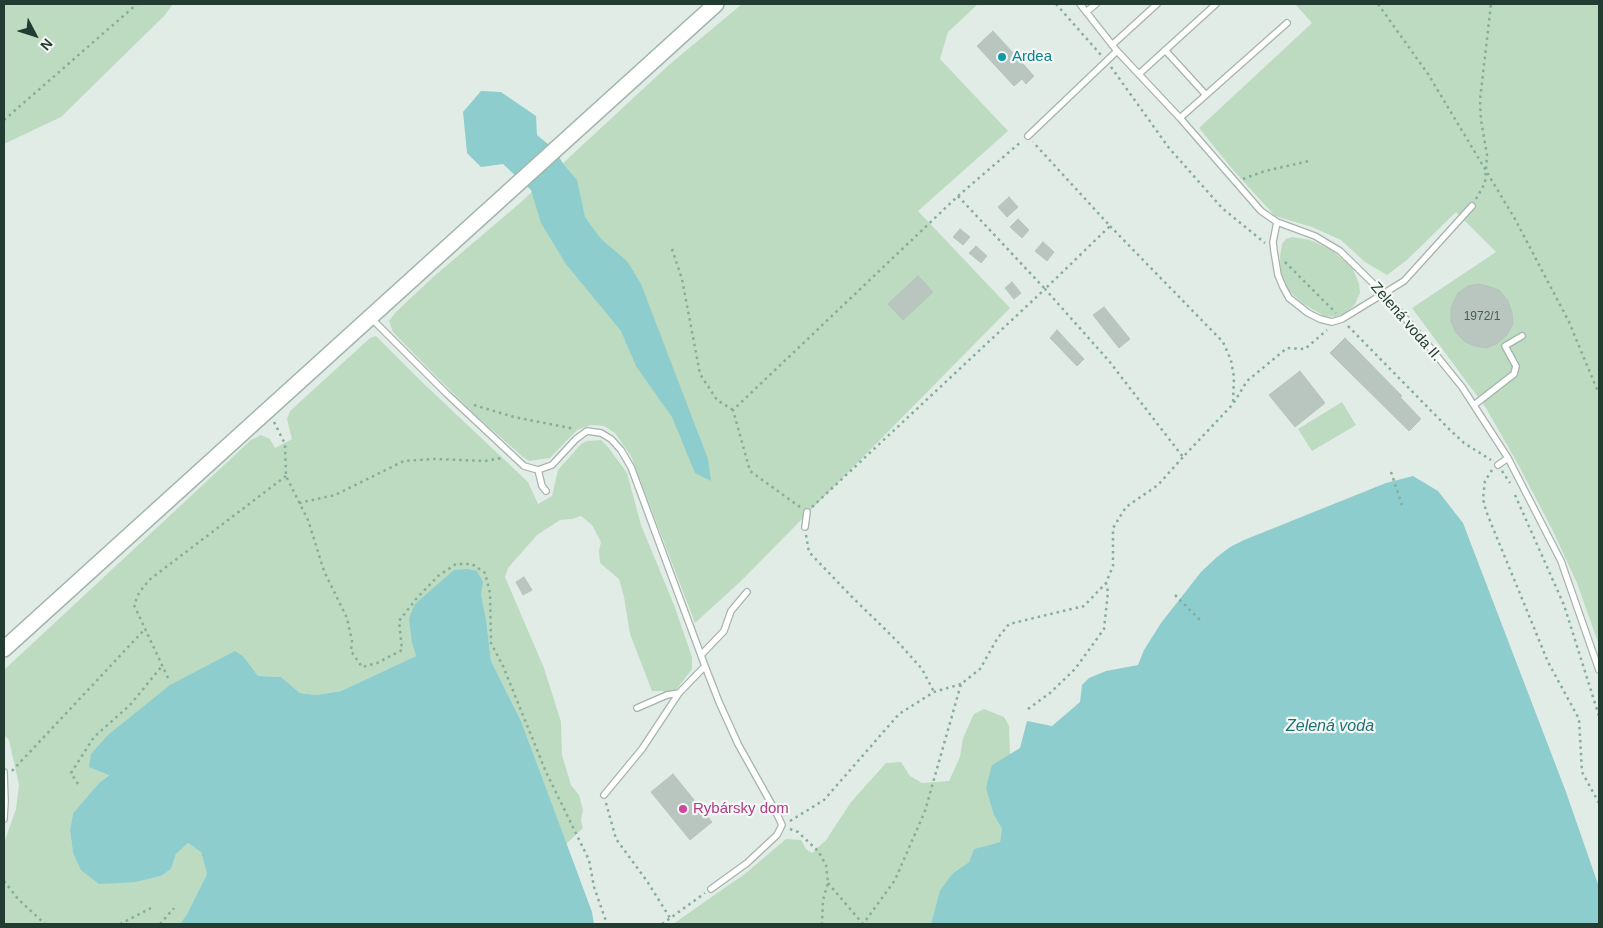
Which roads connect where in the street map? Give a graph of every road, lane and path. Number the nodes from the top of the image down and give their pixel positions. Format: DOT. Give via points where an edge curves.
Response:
graph roads {
  1 [pos="136,4"];
  2 [pos="715,4"];
  3 [pos="1056,4"];
  4 [pos="1080,4"];
  5 [pos="1096,4"];
  6 [pos="1157,4"];
  7 [pos="1216,4"];
  8 [pos="1378,4"];
  9 [pos="1491,4"];
  10 [pos="1086,12"];
  11 [pos="1286,23"];
  12 [pos="1112,45"];
  13 [pos="1165,50"];
  14 [pos="1117,51"];
  15 [pos="1099,53"];
  16 [pos="1114,71"];
  17 [pos="1139,74"];
  18 [pos="1206,95"];
  19 [pos="1180,118"];
  20 [pos="4,120"];
  21 [pos="1028,136"];
  22 [pos="1309,161"];
  23 [pos="1486,170"];
  24 [pos="1234,182"];
  25 [pos="958,196"];
  26 [pos="1472,206"];
  27 [pos="1277,222"];
  28 [pos="1110,226"];
  29 [pos="1259,238"];
  30 [pos="672,249"];
  31 [pos="1285,262"];
  32 [pos="1045,289"];
  33 [pos="1383,293"];
  34 [pos="369,316"];
  35 [pos="1338,319"];
  36 [pos="1347,324"];
  37 [pos="1522,336"];
  38 [pos="1599,394"];
  39 [pos="1233,404"];
  40 [pos="472,405"];
  41 [pos="1474,405"];
  42 [pos="733,410"];
  43 [pos="266,411"];
  44 [pos="587,431"];
  45 [pos="510,453"];
  46 [pos="1482,453"];
  47 [pos="1183,456"];
  48 [pos="1508,458"];
  49 [pos="1500,468"];
  50 [pos="538,470"];
  51 [pos="1391,472"];
  52 [pos="286,476"];
  53 [pos="1510,484"];
  54 [pos="546,491"];
  55 [pos="1514,492"];
  56 [pos="299,503"];
  57 [pos="1402,505"];
  58 [pos="808,512"];
  59 [pos="805,527"];
  60 [pos="1106,584"];
  61 [pos="747,592"];
  62 [pos="1175,595"];
  63 [pos="1200,620"];
  64 [pos="145,629"];
  65 [pos="4,649"];
  66 [pos="701,655"];
  67 [pos="162,666"];
  68 [pos="705,666"];
  69 [pos="1599,670"];
  70 [pos="168,678"];
  71 [pos="961,684"];
  72 [pos="934,692"];
  73 [pos="678,693"];
  74 [pos="637,708"];
  75 [pos="1028,709"];
  76 [pos="1599,716"];
  77 [pos="4,775"];
  78 [pos="78,784"];
  79 [pos="604,796"];
  80 [pos="1599,803"];
  81 [pos="4,819"];
  82 [pos="782,825"];
  83 [pos="4,882"];
  84 [pos="828,883"];
  85 [pos="710,889"];
  86 [pos="151,908"];
  87 [pos="174,908"];
  88 [pos="670,918"];
  89 [pos="866,920"];
  90 [pos="45,924"];
  91 [pos="120,924"];
  92 [pos="160,924"];
  93 [pos="607,924"];
  94 [pos="662,924"];
  95 [pos="822,924"];
  96 [pos="863,924"];
  1 -- 20 [label="path"];
  2 -- 34 [label="main road"];
  3 -- 15 [label="path"];
  4 -- 10 [label="lane, Zelená voda II."];
  5 -- 10 [label="lane"];
  6 -- 12 [label="lane"];
  7 -- 13 [label="lane"];
  8 -- 23 [label="path" via="1428,74"];
  9 -- 23 [label="path" via="1480,100"];
  10 -- 12 [label="lane, Zelená voda II."];
  11 -- 18 [label="lane"];
  12 -- 14 [label="lane, Zelená voda II."];
  13 -- 17 [label="lane"];
  13 -- 18 [label="lane"];
  14 -- 17 [label="lane, Zelená voda II."];
  14 -- 21 [label="lane"];
  16 -- 29 [label="path" via="1169,148 1222,208"];
  17 -- 19 [label="lane, Zelená voda II."];
  18 -- 19 [label="lane"];
  19 -- 24 [label="lane, Zelená voda II."];
  21 -- 25 [label="path"];
  21 -- 28 [label="path"];
  22 -- 24 [label="path"];
  23 -- 26 [label="path" via="1485,183"];
  23 -- 38 [label="path" via="1569,322"];
  24 -- 27 [label="lane, Zelená voda II." via="1261,211"];
  25 -- 32 [label="path"];
  25 -- 42 [label="path"];
  26 -- 33 [label="lane" via="1404,281"];
  27 -- 33 [label="lane, Zelená voda II." via="1330,244"];
  27 -- 35 [label="lane" via="1274,251 1278,275 1289,298 1320,319 1332,322"];
  28 -- 32 [label="path"];
  28 -- 39 [label="path" via="1223,342 1234,377"];
  30 -- 42 [label="path" via="682,279 700,374 717,400"];
  31 -- 35 [label="path"];
  32 -- 47 [label="path" via="1109,361"];
  32 -- 58 [label="path"];
  33 -- 35 [label="lane"];
  33 -- 41 [label="lane, Zelená voda II."];
  34 -- 43 [label="main road"];
  34 -- 45 [label="lane"];
  35 -- 39 [label="path" via="1306,349 1287,348 1253,375"];
  36 -- 46 [label="path" via="1448,428 1464,443"];
  37 -- 41 [label="lane" via="1505,346 1516,366 1514,374"];
  39 -- 47 [label="path"];
  40 -- 44 [label="path" via="549,425"];
  41 -- 48 [label="lane, Zelená voda II."];
  42 -- 58 [label="path" via="750,471"];
  43 -- 52 [label="path" via="285,444"];
  43 -- 65 [label="main road"];
  44 -- 50 [label="lane" via="552,465"];
  44 -- 66 [label="lane" via="601,433 611,439 631,467"];
  45 -- 50 [label="lane" via="524,466"];
  45 -- 56 [label="path" via="501,459 485,461 404,461 335,495"];
  47 -- 60 [label="path" via="1158,485 1126,507 1114,528 1113,566"];
  48 -- 49 [label="lane"];
  48 -- 69 [label="lane, Zelená voda II." via="1561,561"];
  49 -- 53 [label="path"];
  49 -- 80 [label="path" via="1490,471 1485,480 1483,498 1486,511 1548,662 1579,719 1582,772"];
  50 -- 54 [label="lane"];
  51 -- 57 [label="path"];
  52 -- 56 [label="path"];
  52 -- 64 [label="path" via="149,580 134,605"];
  55 -- 76 [label="path" via="1564,605"];
  56 -- 93 [label="path" via="308,520 324,571 347,618 351,651 362,666 377,663 402,650 399,621 438,576 456,564 472,564 485,573 490,593 491,643 546,772 589,860"];
  58 -- 59 [label="lane"];
  59 -- 72 [label="path" via="809,552 922,669"];
  60 -- 71 [label="path" via="1084,606 1009,624 980,668"];
  60 -- 75 [label="path" via="1104,630 1075,669"];
  61 -- 66 [label="lane" via="731,611 724,631"];
  62 -- 63 [label="path"];
  64 -- 67 [label="path"];
  64 -- 77 [label="path"];
  66 -- 68 [label="lane"];
  67 -- 70 [label="path"];
  67 -- 78 [label="path" via="130,705 94,737 71,773"];
  68 -- 73 [label="lane"];
  68 -- 82 [label="lane" via="738,744"];
  71 -- 72 [label="path"];
  71 -- 89 [label="path" via="925,811 895,880"];
  72 -- 82 [label="path" via="899,714 824,800"];
  73 -- 74 [label="lane"];
  73 -- 79 [label="lane" via="642,749"];
  77 -- 81 [label="lane"];
  79 -- 88 [label="path" via="616,839"];
  82 -- 84 [label="path" via="798,832 818,851 826,865"];
  82 -- 85 [label="lane" via="777,835 747,863"];
  83 -- 90 [label="path"];
  84 -- 95 [label="path"];
  84 -- 96 [label="path"];
  85 -- 88 [label="path"];
  86 -- 91 [label="path"];
  87 -- 92 [label="path"];
  88 -- 94 [label="path"];
}
